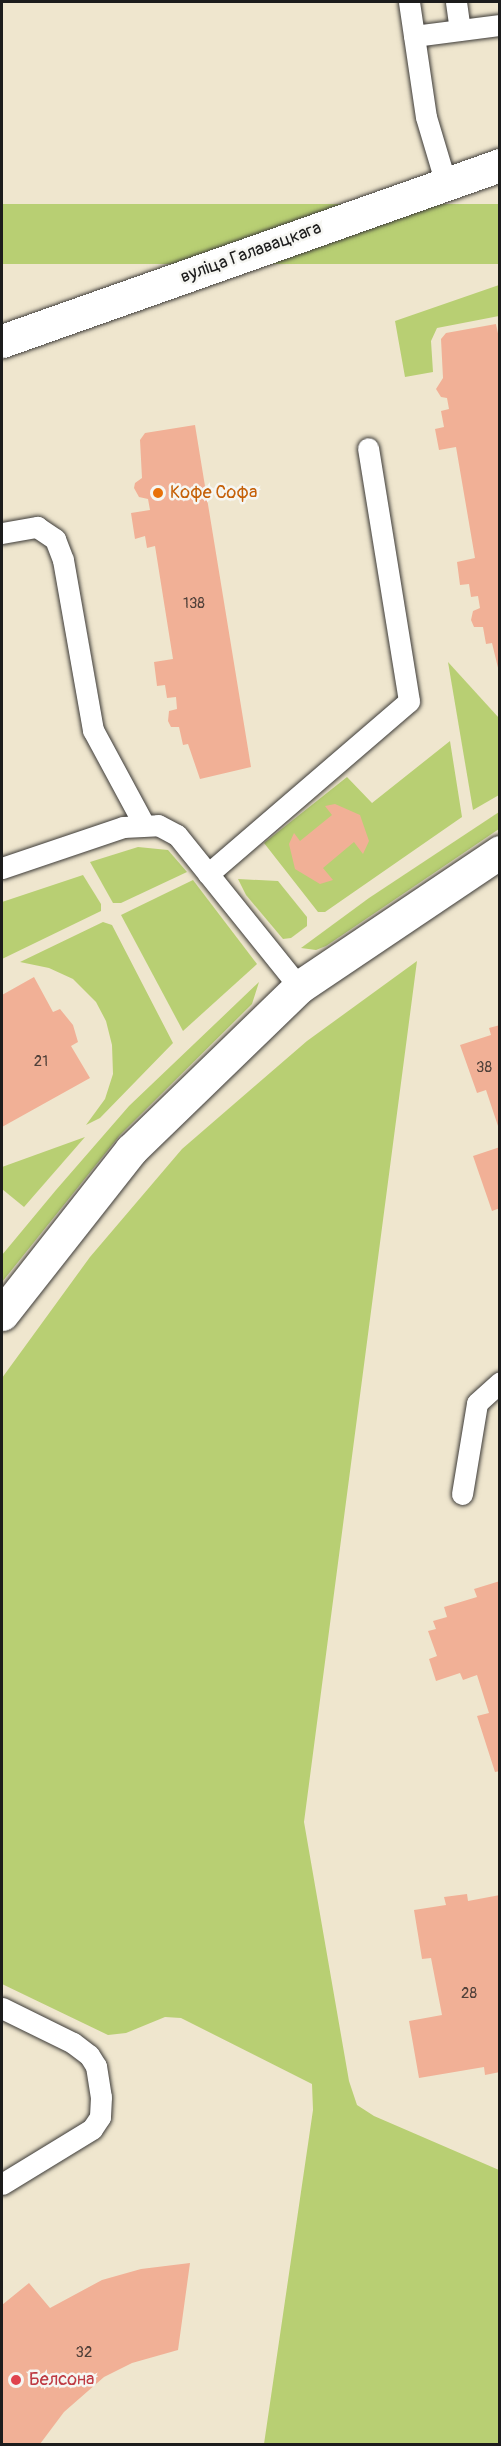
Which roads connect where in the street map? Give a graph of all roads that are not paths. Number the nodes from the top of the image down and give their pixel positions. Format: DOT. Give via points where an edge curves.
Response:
graph roads {
  1 [pos="409,2"];
  2 [pos="456,2"];
  3 [pos="500,25"];
  4 [pos="460,30"];
  5 [pos="414,36"];
  6 [pos="500,165"];
  7 [pos="446,184"];
  8 [pos="2,341"];
  9 [pos="368,448"];
  10 [pos="2,533"];
  11 [pos="143,823"];
  12 [pos="500,852"];
  13 [pos="2,868"];
  14 [pos="208,874"];
  15 [pos="299,987"];
  16 [pos="2,1314"];
  17 [pos="500,1382"];
  18 [pos="462,1494"];
  19 [pos="2,2008"];
  20 [pos="2,2184"];
  1 -- 5 [label="lane"];
  2 -- 4 [label="lane"];
  3 -- 4 [label="lane"];
  4 -- 5 [label="lane"];
  5 -- 7 [label="lane" via="426,117"];
  6 -- 7 [label="street, вуліца Галавацкага"];
  7 -- 8 [label="street, вуліца Галавацкага"];
  9 -- 14 [label="lane" via="408,701"];
  10 -- 11 [label="lane" via="37,527 56,540 63,560 93,730"];
  11 -- 13 [label="lane"];
  11 -- 14 [label="lane" via="158,825 177,835"];
  12 -- 15 [label="street"];
  14 -- 15 [label="lane"];
  15 -- 16 [label="street" via="131,1150"];
  17 -- 18 [label="lane" via="477,1403"];
  19 -- 20 [label="lane" via="89,2055 96,2066 101,2097 100,2117 93,2129"];
}
